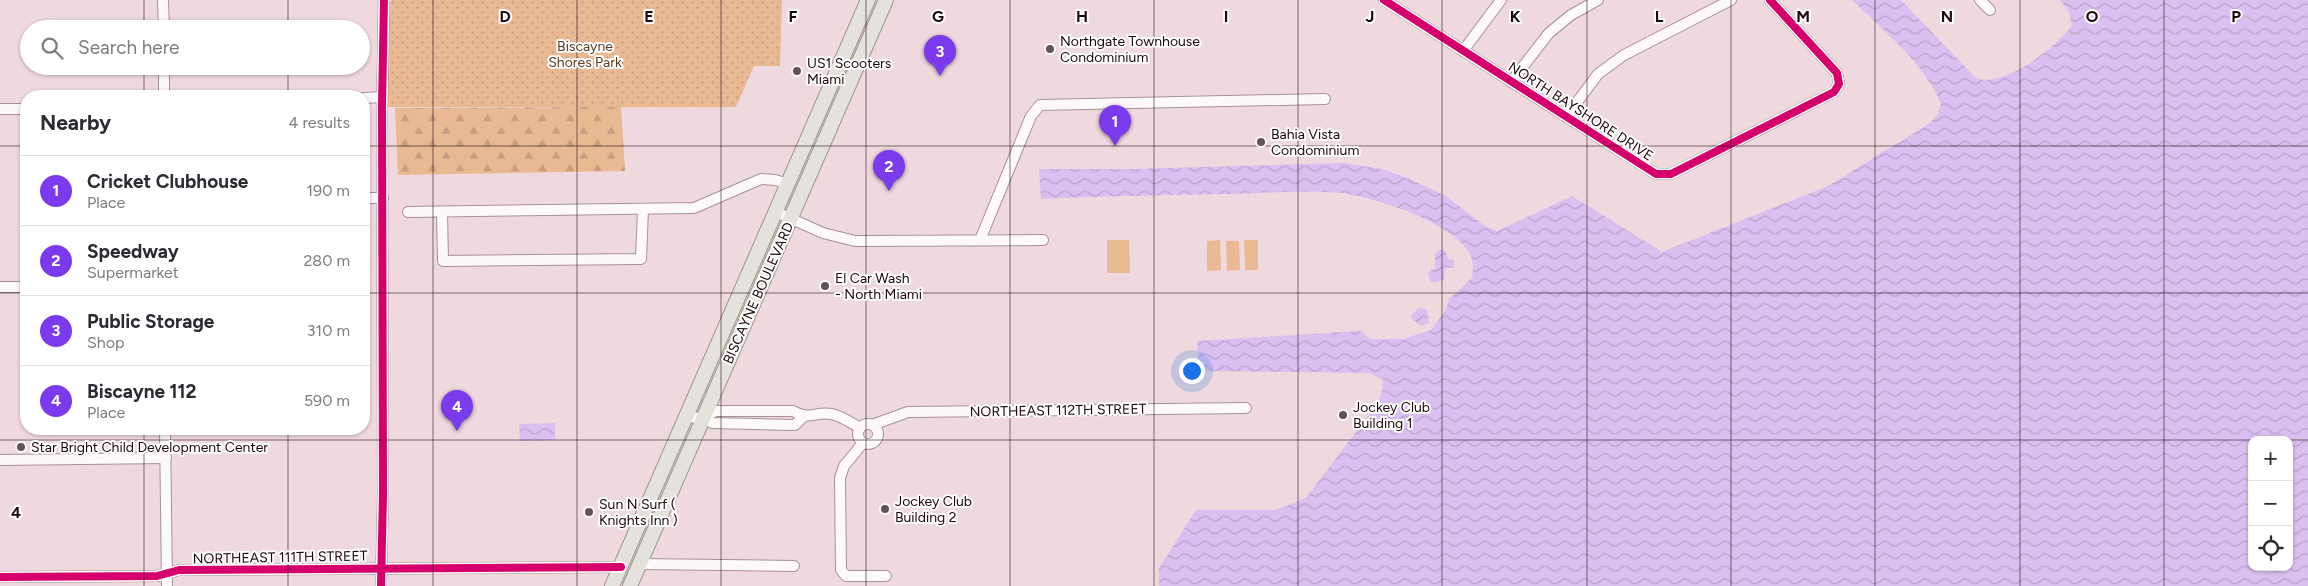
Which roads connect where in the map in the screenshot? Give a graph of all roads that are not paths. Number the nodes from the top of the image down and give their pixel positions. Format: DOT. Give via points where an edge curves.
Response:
graph roads {
  1 [pos="163,0"];
  2 [pos="384,0"];
  3 [pos="886,0"];
  4 [pos="1384,0"];
  5 [pos="1500,0"];
  6 [pos="1598,0"];
  7 [pos="1731,0"];
  8 [pos="1770,0"];
  9 [pos="1980,0"];
  10 [pos="867,1"];
  11 [pos="1990,10"];
  12 [pos="164,20"];
  13 [pos="875,27"];
  14 [pos="1463,51"];
  15 [pos="164,75"];
  16 [pos="1512,82"];
  17 [pos="164,90"];
  18 [pos="370,98"];
  19 [pos="382,98"];
  20 [pos="1325,99"];
  21 [pos="0,109"];
  22 [pos="20,109"];
  23 [pos="1566,117"];
  24 [pos="788,184"];
  25 [pos="370,198"];
  26 [pos="383,198"];
  27 [pos="643,209"];
  28 [pos="408,212"];
  29 [pos="442,212"];
  30 [pos="776,212"];
  31 [pos="791,218"];
  32 [pos="980,240"];
  33 [pos="1043,240"];
  34 [pos="0,287"];
  35 [pos="20,288"];
  36 [pos="1246,408"];
  37 [pos="772,411"];
  38 [pos="686,417"];
  39 [pos="802,417"];
  40 [pos="704,418"];
  41 [pos="771,424"];
  42 [pos="872,425"];
  43 [pos="860,428"];
  44 [pos="165,435"];
  45 [pos="863,442"];
  46 [pos="166,458"];
  47 [pos="0,460"];
  48 [pos="639,564"];
  49 [pos="794,566"];
  50 [pos="621,567"];
  51 [pos="381,568"];
  52 [pos="167,573"];
  53 [pos="886,576"];
  54 [pos="0,577"];
  55 [pos="167,586"];
  56 [pos="381,586"];
  57 [pos="612,586"];
  58 [pos="630,586"];
  1 -- 12 [label="street"];
  2 -- 19 [label="street"];
  3 -- 13 [label="main road, BISCAYNE BOULEVARD"];
  4 -- 14 [label="street, NORTH BAYSHORE DRIVE"];
  5 -- 14 [label="street"];
  6 -- 16 [label="street" via="1571,15 1549,33"];
  7 -- 23 [label="street" via="1624,55 1598,74"];
  8 -- 23 [label="street, NORTH BAYSHORE DRIVE" via="1836,74 1839,84 1834,92 1671,174 1656,174"];
  9 -- 11 [label="street"];
  10 -- 13 [label="main road" via="874,11"];
  10 -- 24 [label="main road, BISCAYNE BOULEVARD"];
  13 -- 31 [label="main road, BISCAYNE BOULEVARD"];
  14 -- 16 [label="street, NORTH BAYSHORE DRIVE"];
  15 -- 17 [label="street"];
  16 -- 23 [label="street, NORTH BAYSHORE DRIVE"];
  18 -- 19 [label="street"];
  19 -- 26 [label="street"];
  20 -- 32 [label="street" via="1040,105 1030,116"];
  21 -- 22 [label="street"];
  24 -- 27 [label="street" via="761,179 694,208"];
  24 -- 30 [label="main road, BISCAYNE BOULEVARD"];
  25 -- 26 [label="street"];
  26 -- 51 [label="street" via="384,494"];
  27 -- 29 [label="street"];
  27 -- 29 [label="street" via="641,259 443,261"];
  28 -- 29 [label="street"];
  30 -- 31 [label="street"];
  30 -- 38 [label="main road, BISCAYNE BOULEVARD"];
  31 -- 32 [label="street" via="836,237 855,241"];
  31 -- 40 [label="main road, BISCAYNE BOULEVARD"];
  32 -- 33 [label="street"];
  34 -- 35 [label="street"];
  36 -- 42 [label="street, NORTHEAST 112TH STREET" via="908,412"];
  37 -- 39 [label="street" via="793,411"];
  37 -- 40 [label="street" via="715,411"];
  37 -- 41 [label="street"];
  38 -- 40 [label="street"];
  38 -- 50 [label="main road, BISCAYNE BOULEVARD"];
  39 -- 41 [label="street" via="795,425"];
  39 -- 43 [label="street" via="830,413"];
  40 -- 41 [label="street" via="712,423"];
  40 -- 48 [label="main road, BISCAYNE BOULEVARD"];
  42 -- 43 [label="street"];
  42 -- 45 [label="street" via="877,430 877,439 869,444"];
  43 -- 45 [label="street" via="859,437"];
  44 -- 46 [label="street"];
  45 -- 53 [label="street" via="844,466 840,478 841,570 846,576"];
  46 -- 47 [label="street"];
  46 -- 52 [label="street"];
  48 -- 49 [label="street"];
  48 -- 58 [label="main road, BISCAYNE BOULEVARD"];
  50 -- 51 [label="street, NORTHEAST 111TH STREET"];
  50 -- 57 [label="main road, BISCAYNE BOULEVARD"];
  51 -- 52 [label="street, NORTHEAST 111TH STREET" via="179,570"];
  51 -- 56 [label="street"];
  52 -- 54 [label="street, NORTHEAST 111TH STREET" via="157,576"];
  52 -- 55 [label="street"];
}
